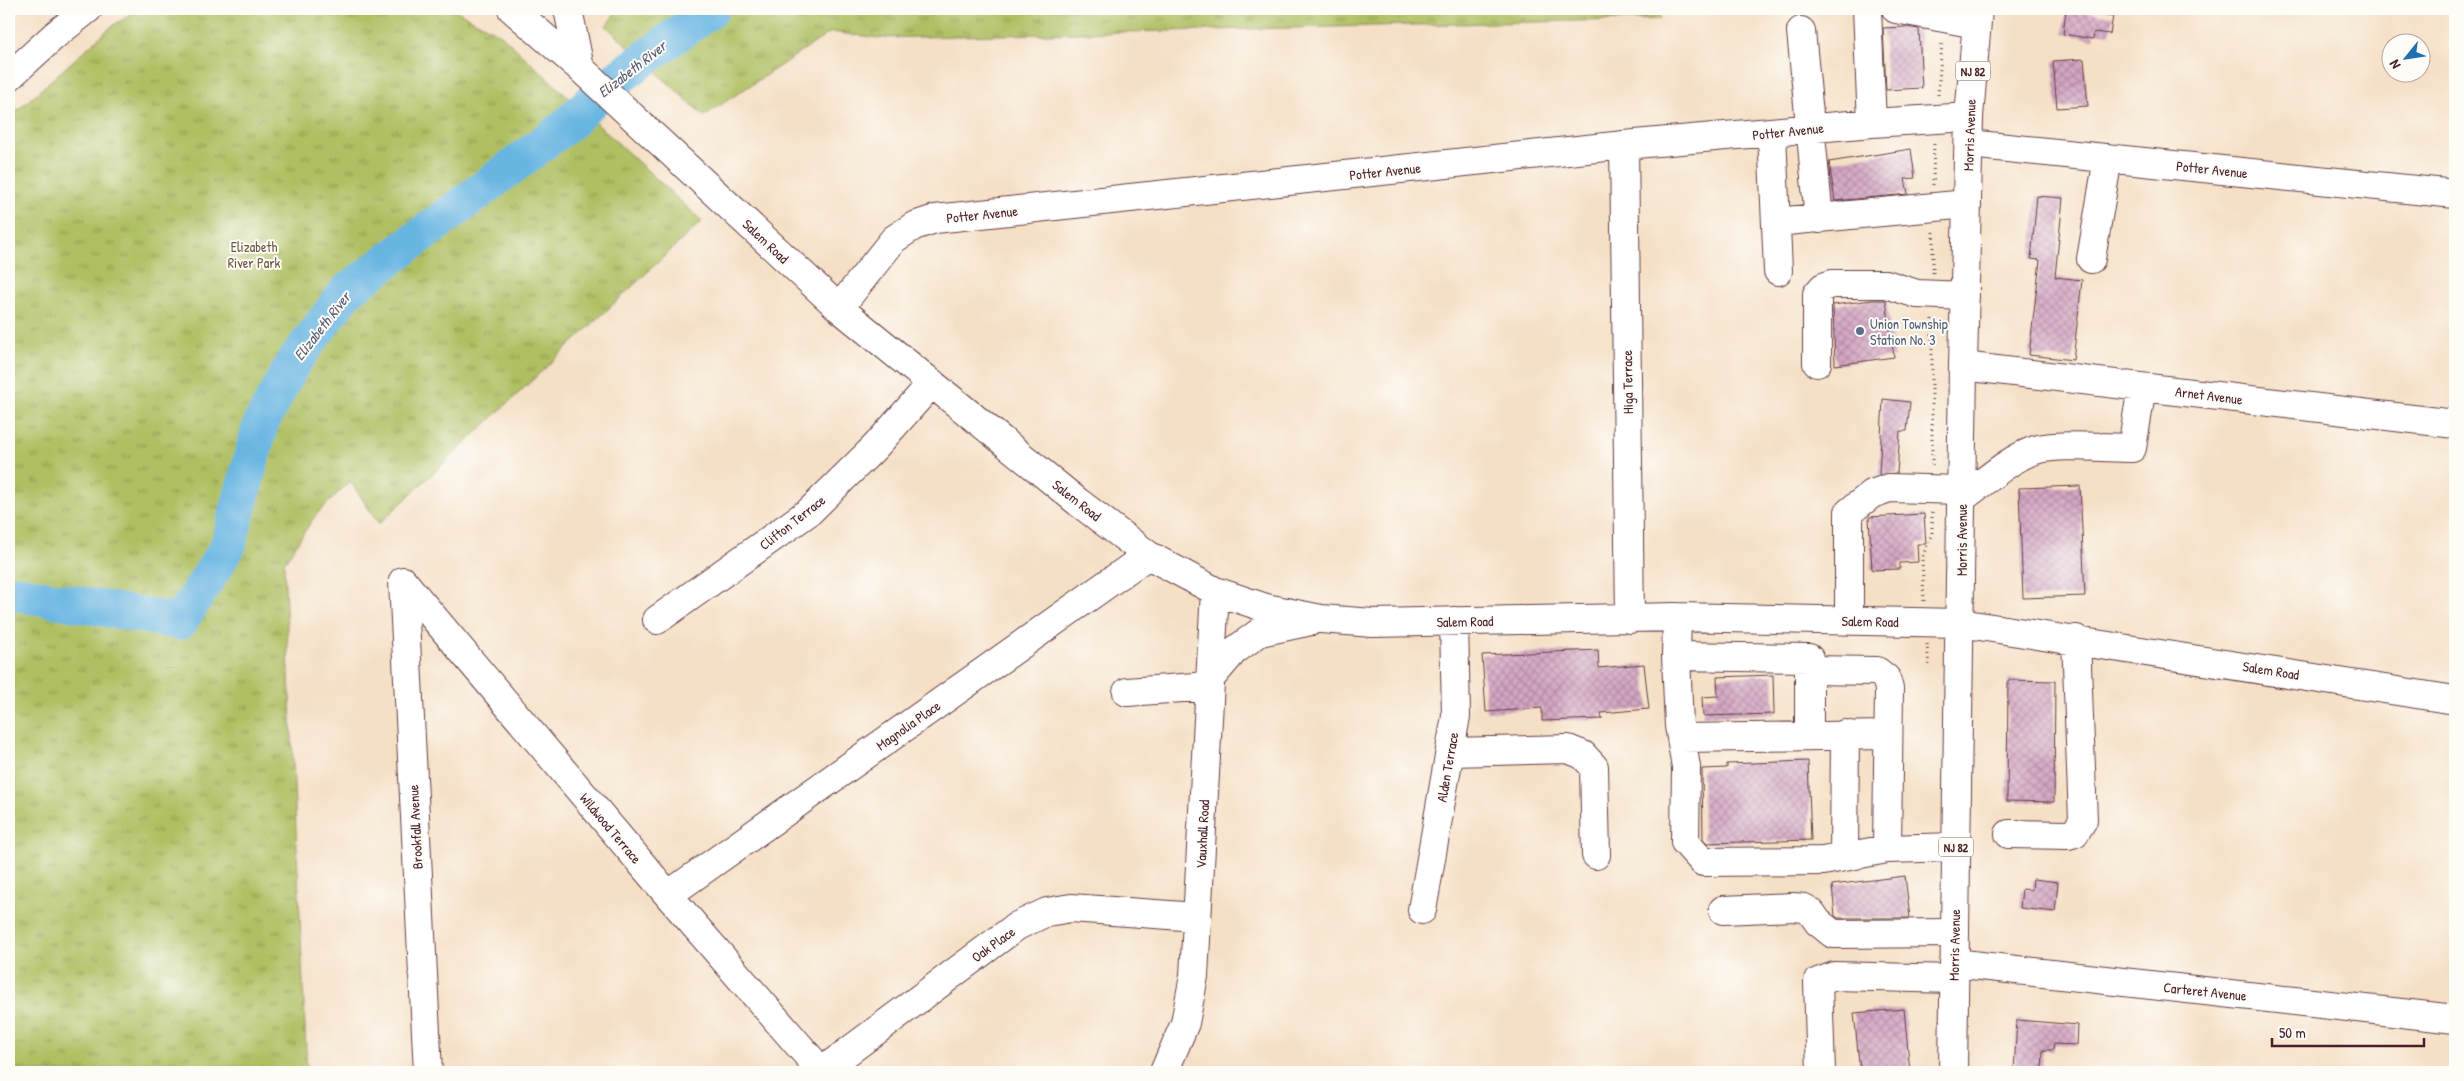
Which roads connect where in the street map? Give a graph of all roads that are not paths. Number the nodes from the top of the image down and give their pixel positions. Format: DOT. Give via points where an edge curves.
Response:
graph roads {
  1 [pos="88,9"];
  2 [pos="568,9"];
  3 [pos="1867,9"];
  4 [pos="1896,9"];
  5 [pos="517,10"];
  6 [pos="1977,17"];
  7 [pos="1801,31"];
  8 [pos="580,68"];
  9 [pos="9,77"];
  10 [pos="1969,116"];
  11 [pos="1872,123"];
  12 [pos="1811,129"];
  13 [pos="1772,133"];
  14 [pos="1969,144"];
  15 [pos="1624,145"];
  16 [pos="2108,158"];
  17 [pos="2455,194"];
  18 [pos="1967,204"];
  19 [pos="1819,219"];
  20 [pos="1776,222"];
  21 [pos="2091,259"];
  22 [pos="1778,271"];
  23 [pos="1965,296"];
  24 [pos="839,308"];
  25 [pos="1817,362"];
  26 [pos="1963,366"];
  27 [pos="932,383"];
  28 [pos="2142,388"];
  29 [pos="2455,424"];
  30 [pos="1961,495"];
  31 [pos="1148,555"];
  32 [pos="403,581"];
  33 [pos="1215,591"];
  34 [pos="1677,617"];
  35 [pos="1321,619"];
  36 [pos="1630,619"];
  37 [pos="657,620"];
  38 [pos="1849,620"];
  39 [pos="1454,621"];
  40 [pos="1960,623"];
  41 [pos="2076,640"];
  42 [pos="1676,656"];
  43 [pos="1809,664"];
  44 [pos="1210,683"];
  45 [pos="1127,692"];
  46 [pos="2455,700"];
  47 [pos="1846,734"];
  48 [pos="1809,735"];
  49 [pos="1888,735"];
  50 [pos="1681,738"];
  51 [pos="1450,752"];
  52 [pos="2009,834"];
  53 [pos="1956,847"];
  54 [pos="1886,849"];
  55 [pos="1596,855"];
  56 [pos="1844,856"];
  57 [pos="668,895"];
  58 [pos="1422,910"];
  59 [pos="1723,910"];
  60 [pos="1197,917"];
  61 [pos="1955,933"];
  62 [pos="1954,971"];
  63 [pos="2455,1019"];
  64 [pos="428,1072"];
  65 [pos="822,1072"];
  66 [pos="1164,1072"];
  67 [pos="1821,1072"];
  68 [pos="1953,1072"];
  1 -- 9 [label="street"];
  2 -- 8 [label="street"];
  3 -- 11 [label="street"];
  4 -- 6 [label="street" via="1944,18"];
  5 -- 8 [label="street, Salem Road"];
  6 -- 10 [label="street, Morris Avenue / NJ 82"];
  7 -- 12 [label="street"];
  8 -- 24 [label="street, Salem Road"];
  10 -- 11 [label="street, Potter Avenue"];
  10 -- 14 [label="street, Morris Avenue / NJ 82"];
  11 -- 12 [label="street, Potter Avenue"];
  12 -- 13 [label="street, Potter Avenue"];
  12 -- 19 [label="street"];
  13 -- 15 [label="street, Potter Avenue"];
  13 -- 20 [label="street"];
  14 -- 16 [label="street, Potter Avenue"];
  14 -- 18 [label="street, Morris Avenue / NJ 82"];
  15 -- 24 [label="street, Potter Avenue" via="935,219 914,226 894,240"];
  15 -- 36 [label="street, Higa Terrace"];
  16 -- 17 [label="street, Potter Avenue"];
  16 -- 21 [label="street"];
  18 -- 19 [label="street"];
  18 -- 23 [label="street, Morris Avenue / NJ 82"];
  19 -- 20 [label="street"];
  20 -- 22 [label="street"];
  23 -- 25 [label="street" via="1917,294 1886,284 1832,284 1823,287 1817,294"];
  23 -- 26 [label="street, Morris Avenue / NJ 82"];
  24 -- 27 [label="street, Salem Road"];
  26 -- 28 [label="street, Arnet Avenue"];
  26 -- 30 [label="street, Morris Avenue / NJ 82"];
  27 -- 31 [label="street, Salem Road"];
  27 -- 37 [label="street, Clifton Terrace" via="875,447 810,511"];
  28 -- 29 [label="street, Arnet Avenue"];
  28 -- 30 [label="street" via="2132,448 2036,450 2019,457"];
  30 -- 38 [label="street" via="1932,489 1889,488 1872,494 1849,512"];
  30 -- 40 [label="street, Morris Avenue / NJ 82"];
  31 -- 33 [label="street, Salem Road"];
  31 -- 57 [label="street, Magnolia Place"];
  32 -- 57 [label="street, Wildwood Terrace"];
  32 -- 64 [label="street, Brookfall Avenue"];
  33 -- 35 [label="street, Salem Road" via="1266,608"];
  33 -- 44 [label="street, Vauxhall Road"];
  34 -- 36 [label="street, Salem Road"];
  34 -- 38 [label="street, Salem Road"];
  34 -- 42 [label="street"];
  35 -- 39 [label="street, Salem Road" via="1373,623"];
  35 -- 44 [label="street" via="1260,632 1234,651"];
  36 -- 39 [label="street, Salem Road"];
  38 -- 40 [label="street, Salem Road"];
  39 -- 51 [label="street, Alden Terrace" via="1456,716"];
  40 -- 41 [label="street, Salem Road"];
  40 -- 53 [label="street, Morris Avenue / NJ 82"];
  41 -- 46 [label="street, Salem Road"];
  41 -- 52 [label="street" via="2083,820 2075,833 2068,835"];
  42 -- 43 [label="street"];
  42 -- 50 [label="street"];
  43 -- 48 [label="street"];
  43 -- 49 [label="street" via="1877,671 1886,678 1889,689"];
  44 -- 45 [label="street"];
  44 -- 60 [label="street, Vauxhall Road"];
  47 -- 48 [label="street"];
  47 -- 49 [label="street"];
  47 -- 56 [label="street"];
  48 -- 50 [label="street"];
  49 -- 54 [label="street"];
  50 -- 56 [label="street" via="1686,767 1685,842 1703,862 1823,860"];
  51 -- 55 [label="street" via="1568,749 1583,754 1594,767"];
  51 -- 58 [label="street, Alden Terrace"];
  53 -- 54 [label="street"];
  53 -- 61 [label="street, Morris Avenue / NJ 82"];
  54 -- 56 [label="street"];
  57 -- 65 [label="street, Wildwood Terrace"];
  59 -- 61 [label="street" via="1804,908 1833,934"];
  60 -- 65 [label="street, Oak Place" via="1071,908 1047,912 1016,926"];
  60 -- 66 [label="street, Vauxhall Road" via="1194,976 1185,1023"];
  61 -- 62 [label="street, Morris Avenue / NJ 82"];
  62 -- 63 [label="street, Carteret Avenue"];
  62 -- 67 [label="street, Carteret Avenue" via="1835,976 1818,982"];
  62 -- 68 [label="street, Morris Avenue / NJ 82"];
}
